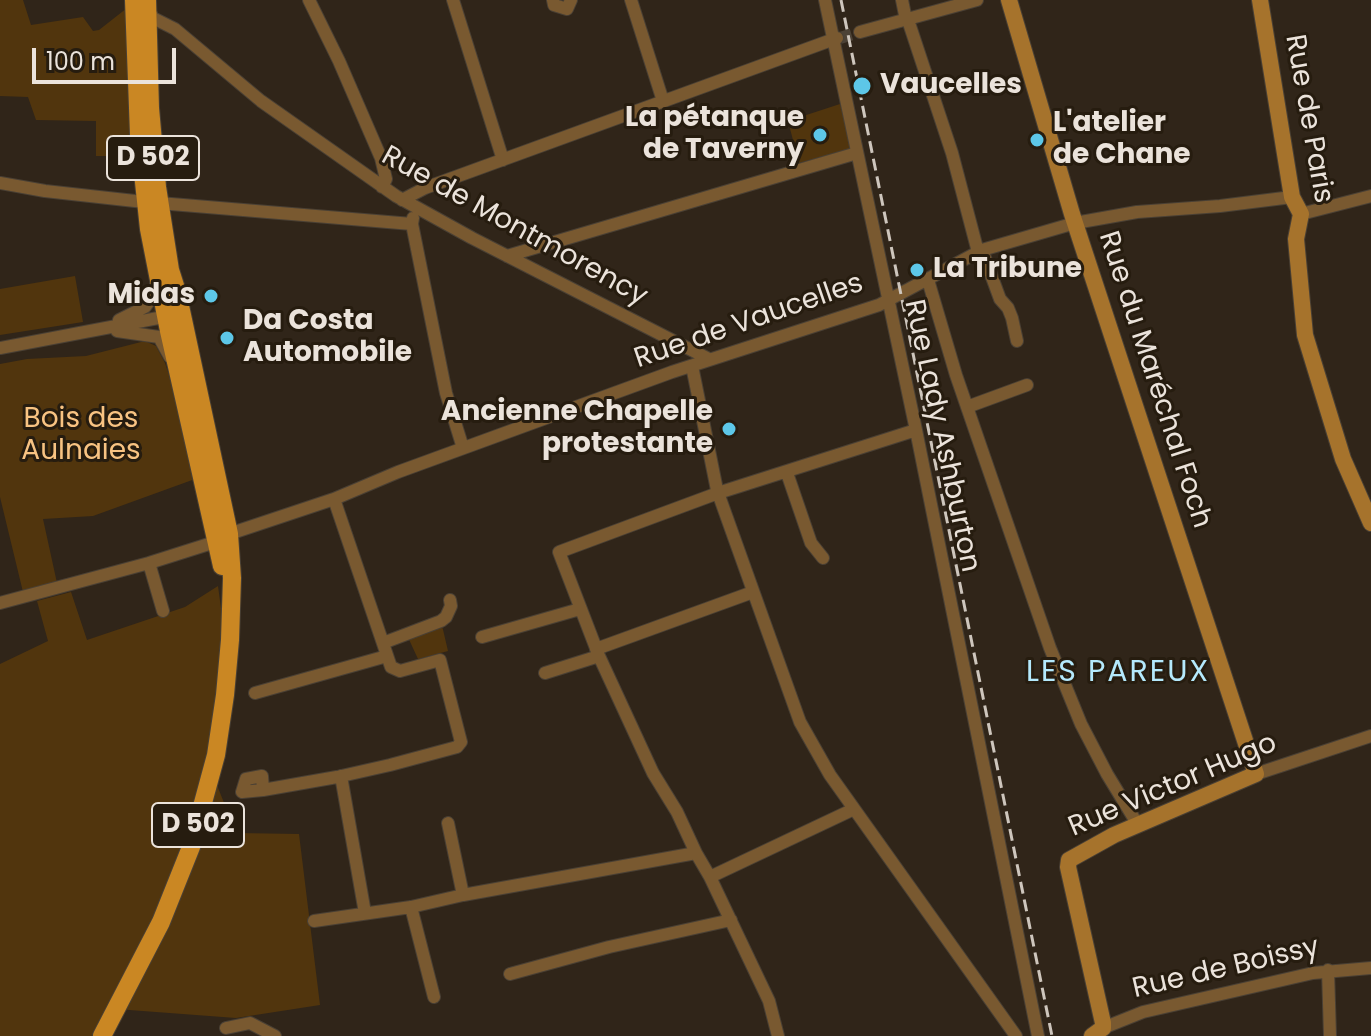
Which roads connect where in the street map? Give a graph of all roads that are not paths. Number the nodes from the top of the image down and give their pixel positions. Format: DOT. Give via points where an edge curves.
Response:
graph roads {
  1 [pos="309,0"];
  2 [pos="453,0"];
  3 [pos="553,0"];
  4 [pos="571,0"];
  5 [pos="631,0"];
  6 [pos="825,0"];
  7 [pos="902,0"];
  8 [pos="977,0"];
  9 [pos="1009,0"];
  10 [pos="1260,0"];
  11 [pos="143,3"];
  12 [pos="907,20"];
  13 [pos="860,32"];
  14 [pos="836,38"];
  15 [pos="187,41"];
  16 [pos="148,43"];
  17 [pos="663,101"];
  18 [pos="857,153"];
  19 [pos="503,160"];
  20 [pos="0,183"];
  21 [pos="382,187"];
  22 [pos="1371,196"];
  23 [pos="1292,197"];
  24 [pos="402,200"];
  25 [pos="152,203"];
  26 [pos="418,208"];
  27 [pos="1301,214"];
  28 [pos="1075,223"];
  29 [pos="412,224"];
  30 [pos="540,245"];
  31 [pos="980,251"];
  32 [pos="507,256"];
  33 [pos="535,271"];
  34 [pos="158,278"];
  35 [pos="928,280"];
  36 [pos="887,299"];
  37 [pos="174,315"];
  38 [pos="93,330"];
  39 [pos="1017,341"];
  40 [pos="0,348"];
  41 [pos="709,359"];
  42 [pos="692,366"];
  43 [pos="182,383"];
  44 [pos="1027,385"];
  45 [pos="967,407"];
  46 [pos="916,430"];
  47 [pos="463,448"];
  48 [pos="787,473"];
  49 [pos="718,493"];
  50 [pos="334,499"];
  51 [pos="1371,523"];
  52 [pos="223,537"];
  53 [pos="823,558"];
  54 [pos="149,563"];
  55 [pos="753,592"];
  56 [pos="450,600"];
  57 [pos="0,603"];
  58 [pos="580,609"];
  59 [pos="163,611"];
  60 [pos="482,637"];
  61 [pos="385,649"];
  62 [pos="598,653"];
  63 [pos="545,673"];
  64 [pos="255,693"];
  65 [pos="1371,736"];
  66 [pos="1256,774"];
  67 [pos="341,776"];
  68 [pos="263,790"];
  69 [pos="854,809"];
  70 [pos="448,823"];
  71 [pos="1138,825"];
  72 [pos="696,853"];
  73 [pos="710,877"];
  74 [pos="463,895"];
  75 [pos="411,907"];
  76 [pos="365,913"];
  77 [pos="314,921"];
  78 [pos="732,921"];
  79 [pos="1371,968"];
  80 [pos="1328,970"];
  81 [pos="510,974"];
  82 [pos="434,997"];
  83 [pos="226,1028"];
  84 [pos="1094,1033"];
  85 [pos="102,1036"];
  86 [pos="275,1036"];
  87 [pos="778,1036"];
  88 [pos="1016,1036"];
  89 [pos="1037,1036"];
  90 [pos="1330,1036"];
  1 -- 21 [label="street" via="381,158 386,179"];
  2 -- 19 [label="street"];
  3 -- 4 [label="street" via="567,9"];
  5 -- 17 [label="street"];
  6 -- 14 [label="street, Rue Lady Ashburton"];
  7 -- 12 [label="street"];
  8 -- 12 [label="street"];
  9 -- 28 [label="street, Rue du Maréchal Foch"];
  10 -- 23 [label="street, Rue de Paris"];
  11 -- 15 [label="street, Rue de Montmorency" via="153,18"];
  11 -- 16 [label="main road, D 502"];
  11 -- 25 [label="main road, D 502" via="139,135"];
  12 -- 13 [label="street"];
  12 -- 31 [label="street"];
  14 -- 17 [label="street"];
  14 -- 18 [label="street, Rue Lady Ashburton"];
  15 -- 16 [label="street" via="162,32"];
  15 -- 21 [label="street, Rue de Montmorency"];
  16 -- 25 [label="main road, D 502"];
  17 -- 19 [label="street"];
  18 -- 30 [label="street"];
  18 -- 36 [label="street, Rue Lady Ashburton"];
  19 -- 24 [label="street"];
  20 -- 25 [label="street"];
  21 -- 24 [label="street, Rue de Montmorency"];
  22 -- 27 [label="street"];
  23 -- 27 [label="street, Rue de Paris"];
  23 -- 28 [label="street, Rue de Vaucelles"];
  24 -- 26 [label="street, Rue de Montmorency"];
  25 -- 29 [label="street"];
  25 -- 34 [label="main road, D 502"];
  25 -- 37 [label="main road, D 502" via="170,270"];
  26 -- 29 [label="street"];
  26 -- 32 [label="street, Rue de Montmorency"];
  27 -- 51 [label="street, Rue de Paris" via="1296,239 1305,335 1343,459"];
  28 -- 31 [label="street, Rue de Vaucelles"];
  28 -- 66 [label="street, Rue du Maréchal Foch"];
  29 -- 47 [label="street" via="446,393"];
  30 -- 32 [label="street"];
  30 -- 33 [label="street"];
  31 -- 35 [label="street, Rue de Vaucelles"];
  31 -- 39 [label="street" via="1008,308"];
  32 -- 33 [label="street, Rue de Montmorency"];
  33 -- 41 [label="street, Rue de Montmorency"];
  34 -- 37 [label="main road, D 502"];
  34 -- 38 [label="street" via="145,307"];
  35 -- 36 [label="street, Rue de Vaucelles"];
  35 -- 45 [label="street"];
  36 -- 41 [label="street, Rue de Vaucelles"];
  36 -- 46 [label="street, Rue Lady Ashburton"];
  37 -- 38 [label="street"];
  37 -- 43 [label="main road, D 502"];
  37 -- 52 [label="main road, D 502"];
  38 -- 40 [label="street"];
  38 -- 43 [label="street" via="159,337"];
  41 -- 42 [label="street, Rue de Vaucelles"];
  42 -- 47 [label="street, Rue de Vaucelles"];
  42 -- 49 [label="street"];
  43 -- 52 [label="main road, D 502"];
  44 -- 45 [label="street"];
  45 -- 71 [label="street" via="1057,667 1087,737"];
  46 -- 48 [label="street"];
  46 -- 89 [label="street, Rue Lady Ashburton"];
  47 -- 50 [label="street, Rue de Vaucelles"];
  48 -- 49 [label="street"];
  48 -- 53 [label="street" via="811,543"];
  49 -- 55 [label="street"];
  49 -- 58 [label="street" via="559,552"];
  50 -- 52 [label="street, Rue de Vaucelles"];
  50 -- 61 [label="street"];
  52 -- 54 [label="street, Rue de Vaucelles"];
  52 -- 85 [label="main road, D 502" via="230,624 216,755 168,906"];
  54 -- 57 [label="street, Rue de Vaucelles"];
  54 -- 59 [label="street"];
  55 -- 62 [label="street"];
  55 -- 69 [label="street" via="800,722"];
  56 -- 61 [label="street" via="441,621"];
  58 -- 60 [label="street"];
  58 -- 62 [label="street"];
  61 -- 64 [label="street"];
  61 -- 67 [label="street" via="391,667 400,671 440,660 461,742"];
  62 -- 63 [label="street"];
  62 -- 72 [label="street"];
  65 -- 66 [label="street, Rue Victor Hugo"];
  66 -- 71 [label="street, Rue Victor Hugo"];
  67 -- 68 [label="street"];
  67 -- 76 [label="street"];
  69 -- 73 [label="street"];
  69 -- 88 [label="street"];
  70 -- 74 [label="street"];
  71 -- 84 [label="street, Rue Victor Hugo" via="1068,863"];
  72 -- 73 [label="street"];
  72 -- 74 [label="street"];
  73 -- 78 [label="street"];
  74 -- 75 [label="street"];
  75 -- 76 [label="street"];
  75 -- 82 [label="street"];
  76 -- 77 [label="street"];
  78 -- 81 [label="street"];
  78 -- 87 [label="street" via="769,1001"];
  79 -- 80 [label="street, Rue de Boissy"];
  80 -- 84 [label="street, Rue de Boissy" via="1143,1012"];
  80 -- 90 [label="street"];
  83 -- 86 [label="street" via="250,1023"];
}
